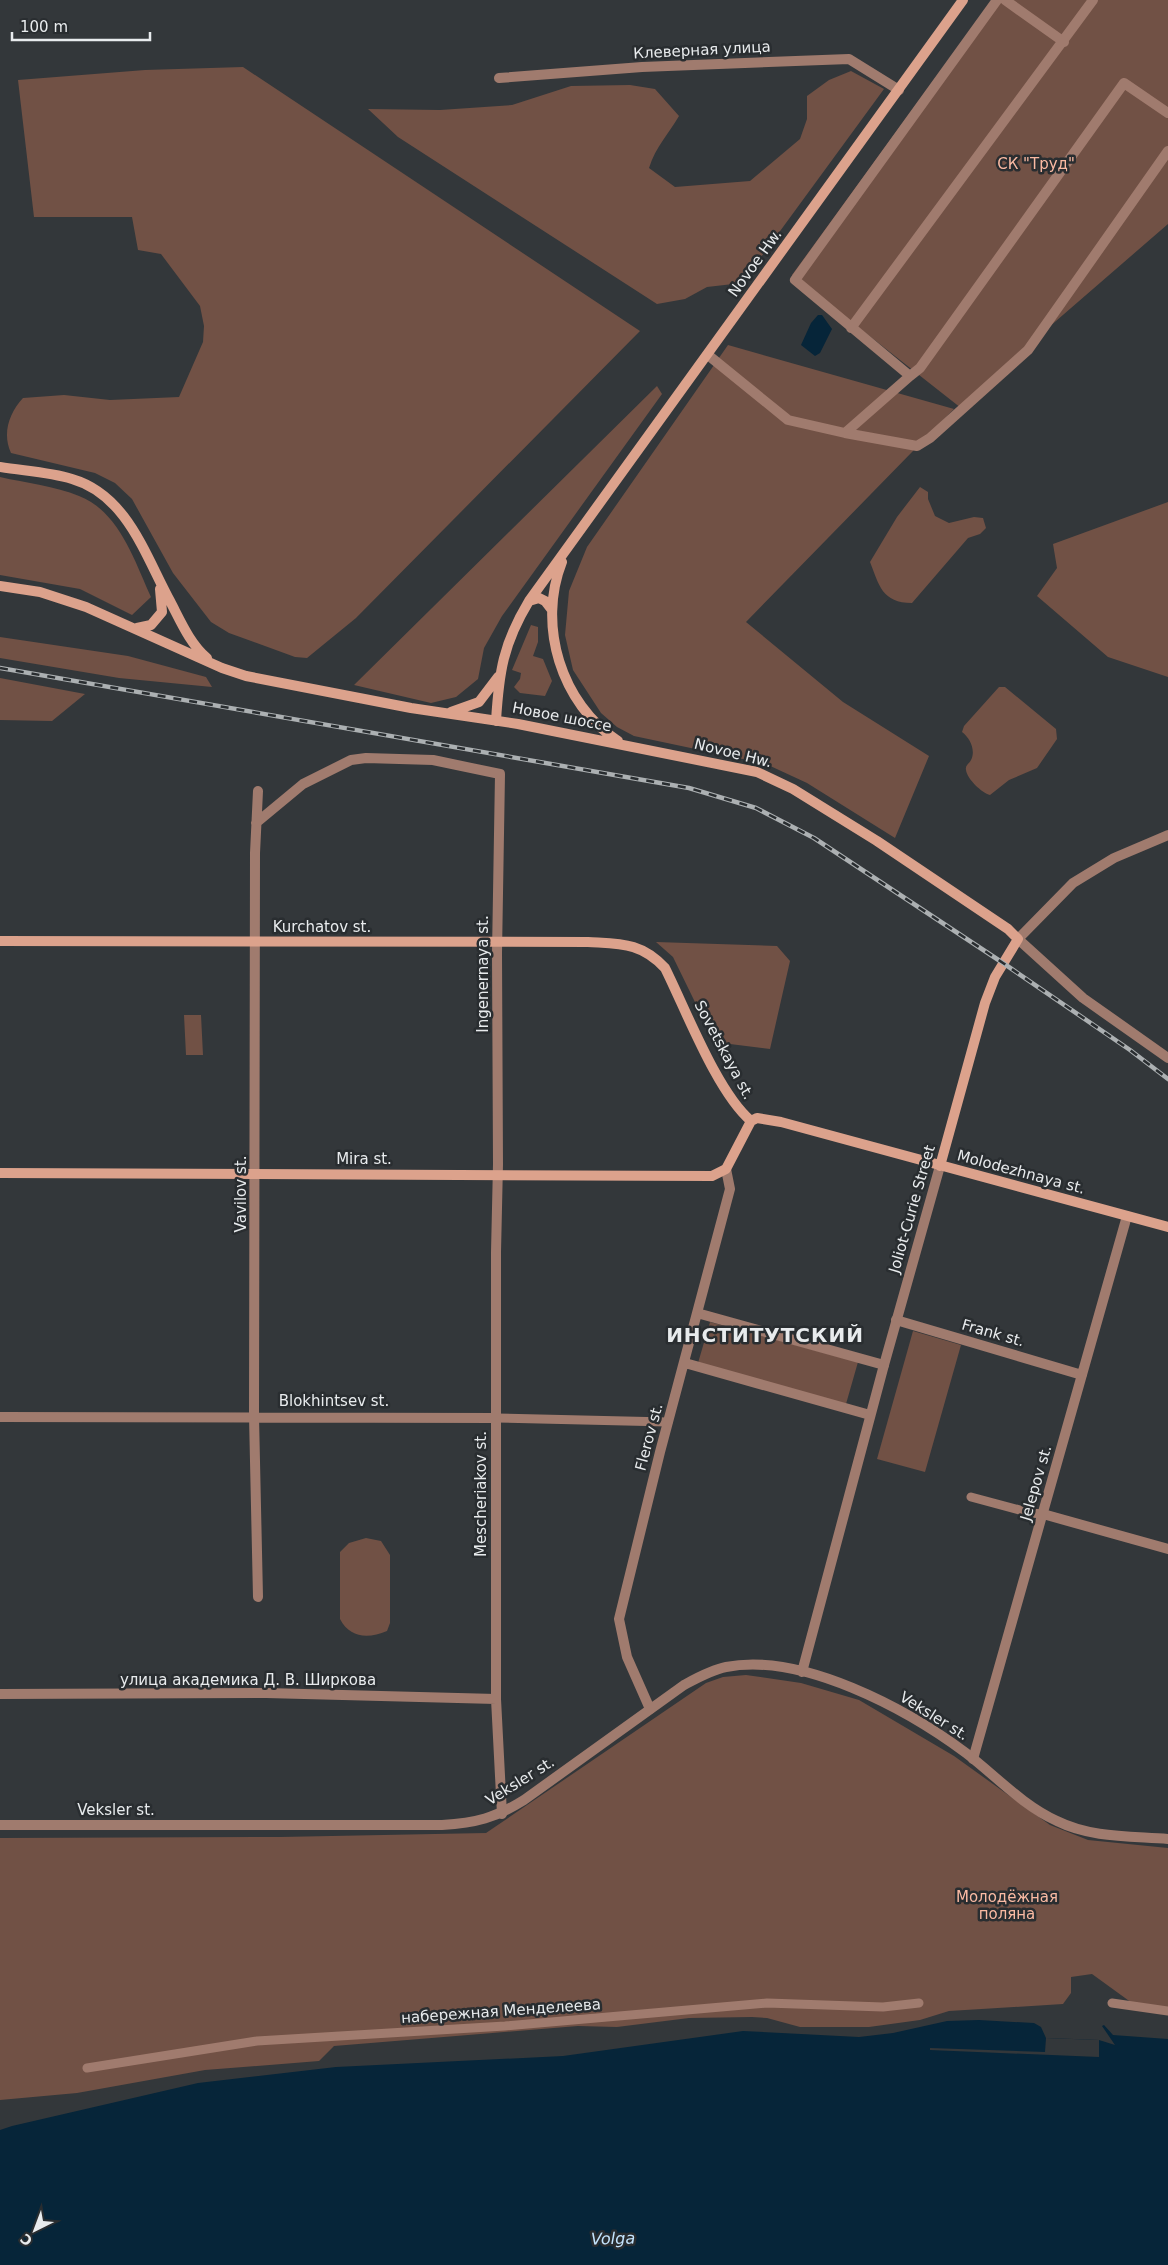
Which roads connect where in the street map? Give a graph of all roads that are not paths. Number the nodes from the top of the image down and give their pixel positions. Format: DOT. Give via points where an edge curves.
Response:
graph roads {
  1 [pos="963,0"];
  2 [pos="997,0"];
  3 [pos="1005,0"];
  4 [pos="1093,0"];
  5 [pos="1064,42"];
  6 [pos="499,78"];
  7 [pos="899,90"];
  8 [pos="1168,113"];
  9 [pos="1168,151"];
  10 [pos="851,328"];
  11 [pos="708,354"];
  12 [pos="910,376"];
  13 [pos="845,433"];
  14 [pos="0,467"];
  15 [pos="571,544"];
  16 [pos="155,574"];
  17 [pos="0,586"];
  18 [pos="529,601"];
  19 [pos="552,610"];
  20 [pos="133,627"];
  21 [pos="214,664"];
  22 [pos="498,676"];
  23 [pos="584,708"];
  24 [pos="446,714"];
  25 [pos="496,720"];
  26 [pos="578,736"];
  27 [pos="623,744"];
  28 [pos="258,791"];
  29 [pos="256,822"];
  30 [pos="1168,835"];
  31 [pos="1018,939"];
  32 [pos="0,941"];
  33 [pos="255,942"];
  34 [pos="498,942"];
  35 [pos="643,949"];
  36 [pos="1168,1058"];
  37 [pos="751,1122"];
  38 [pos="940,1166"];
  39 [pos="726,1169"];
  40 [pos="0,1173"];
  41 [pos="498,1174"];
  42 [pos="256,1175"];
  43 [pos="1127,1216"];
  44 [pos="1168,1227"];
  45 [pos="697,1313"];
  46 [pos="896,1320"];
  47 [pos="685,1363"];
  48 [pos="884,1365"];
  49 [pos="1082,1375"];
  50 [pos="870,1415"];
  51 [pos="254,1416"];
  52 [pos="0,1417"];
  53 [pos="496,1418"];
  54 [pos="668,1422"];
  55 [pos="971,1497"];
  56 [pos="1044,1514"];
  57 [pos="1168,1549"];
  58 [pos="258,1597"];
  59 [pos="802,1672"];
  60 [pos="0,1694"];
  61 [pos="496,1699"];
  62 [pos="650,1709"];
  63 [pos="974,1759"];
  64 [pos="502,1814"];
  65 [pos="0,1824"];
  66 [pos="1168,1839"];
  67 [pos="1112,2002"];
  68 [pos="919,2004"];
  69 [pos="1168,2011"];
  70 [pos="87,2068"];
  1 -- 7 [label="main road, Novoe Hw."];
  2 -- 10 [label="street" via="795,280"];
  3 -- 5 [label="street"];
  4 -- 5 [label="street"];
  5 -- 10 [label="street"];
  6 -- 7 [label="street, Клеверная улица" via="849,59"];
  7 -- 11 [label="main road, Novoe Hw."];
  8 -- 12 [label="street" via="1124,83 920,368"];
  9 -- 13 [label="street" via="1028,350 930,438 917,446"];
  10 -- 12 [label="street"];
  11 -- 13 [label="street" via="788,420"];
  11 -- 15 [label="main road, Novoe Hw."];
  12 -- 13 [label="street"];
  14 -- 16 [label="main road" via="71,478 97,489 123,515"];
  15 -- 18 [label="main road, Novoe Hw."];
  15 -- 19 [label="main road, Novoe Hw." via="559,569"];
  16 -- 20 [label="main road" via="162,612 151,626"];
  16 -- 21 [label="main road" via="189,636"];
  17 -- 20 [label="main road, Новое шоссе" via="40,592"];
  18 -- 19 [label="main road" via="539,598"];
  18 -- 22 [label="main road, Novoe Hw." via="507,643"];
  19 -- 23 [label="main road, Novoe Hw." via="558,658 570,687"];
  20 -- 21 [label="main road, Новое шоссе"];
  21 -- 24 [label="main road, Новое шоссе" via="246,676"];
  22 -- 24 [label="main road, Novoe Hw." via="478,702"];
  22 -- 25 [label="main road, Novoe Hw."];
  23 -- 26 [label="main road" via="585,727"];
  23 -- 27 [label="main road, Novoe Hw." via="602,730"];
  24 -- 25 [label="main road, Новое шоссе"];
  25 -- 26 [label="main road, Новое шоссе"];
  26 -- 27 [label="main road, Новое шоссе"];
  27 -- 31 [label="main road, Novoe Hw." via="740,768 793,788 877,841 1008,929"];
  28 -- 29 [label="street, Vavilov st."];
  29 -- 33 [label="street, Vavilov st."];
  29 -- 34 [label="street, Ingenernaya st." via="302,784 351,760 433,760 500,774"];
  30 -- 31 [label="street, Joliot-Curie Street" via="1114,858 1073,883"];
  31 -- 36 [label="street" via="1083,998"];
  31 -- 38 [label="main road, Joliot-Curie Street" via="995,977 985,1003"];
  32 -- 33 [label="main road, Kurchatov st."];
  33 -- 34 [label="main road, Kurchatov st."];
  33 -- 42 [label="street, Vavilov st."];
  34 -- 35 [label="main road, Kurchatov st." via="588,942 627,944"];
  34 -- 41 [label="street, Ingenernaya st."];
  35 -- 37 [label="main road, Sovetskaya st." via="665,968 738,1110"];
  37 -- 38 [label="main road, Molodezhnaya st." via="757,1118 781,1122"];
  37 -- 39 [label="main road, Sovetskaya st."];
  38 -- 43 [label="main road, Molodezhnaya st."];
  38 -- 46 [label="street, Joliot-Curie Street"];
  39 -- 41 [label="main road, Mira st." via="712,1176"];
  39 -- 45 [label="street, Flerov st." via="730,1188"];
  40 -- 42 [label="main road, Mira st."];
  41 -- 42 [label="main road, Mira st."];
  41 -- 53 [label="street, Mescheriakov st."];
  42 -- 51 [label="street, Vavilov st."];
  43 -- 44 [label="main road, Molodezhnaya st."];
  43 -- 49 [label="street, Jelepov st."];
  45 -- 47 [label="street, Flerov st."];
  45 -- 48 [label="street"];
  46 -- 48 [label="street, Joliot-Curie Street"];
  46 -- 49 [label="street, Frank st."];
  47 -- 50 [label="street"];
  47 -- 54 [label="street, Flerov st."];
  48 -- 50 [label="street, Joliot-Curie Street"];
  49 -- 56 [label="street, Jelepov st."];
  50 -- 59 [label="street, Joliot-Curie Street"];
  51 -- 52 [label="street, Blokhintsev st."];
  51 -- 53 [label="street, Blokhintsev st."];
  51 -- 58 [label="street, Vavilov st."];
  53 -- 54 [label="street, Blokhintsev st."];
  53 -- 61 [label="street, Mescheriakov st."];
  54 -- 62 [label="street, Flerov st." via="619,1619 627,1657"];
  55 -- 56 [label="street"];
  56 -- 57 [label="street"];
  56 -- 63 [label="street, Jelepov st."];
  59 -- 62 [label="street, Veksler st." via="748,1665 726,1667 684,1686"];
  59 -- 63 [label="street, Veksler st." via="855,1689 903,1711"];
  60 -- 61 [label="street, улица академика Д. В. Ширкова" via="269,1693"];
  61 -- 64 [label="street, Mescheriakov st."];
  62 -- 64 [label="street, Veksler st."];
  63 -- 66 [label="street, Veksler st." via="1019,1798 1071,1827 1101,1834"];
  64 -- 65 [label="street, Veksler st." via="485,1820 442,1824"];
  67 -- 69 [label="street"];
  68 -- 70 [label="street, набережная Менделеева" via="883,2007 767,2003 505,2026 257,2042"];
}
